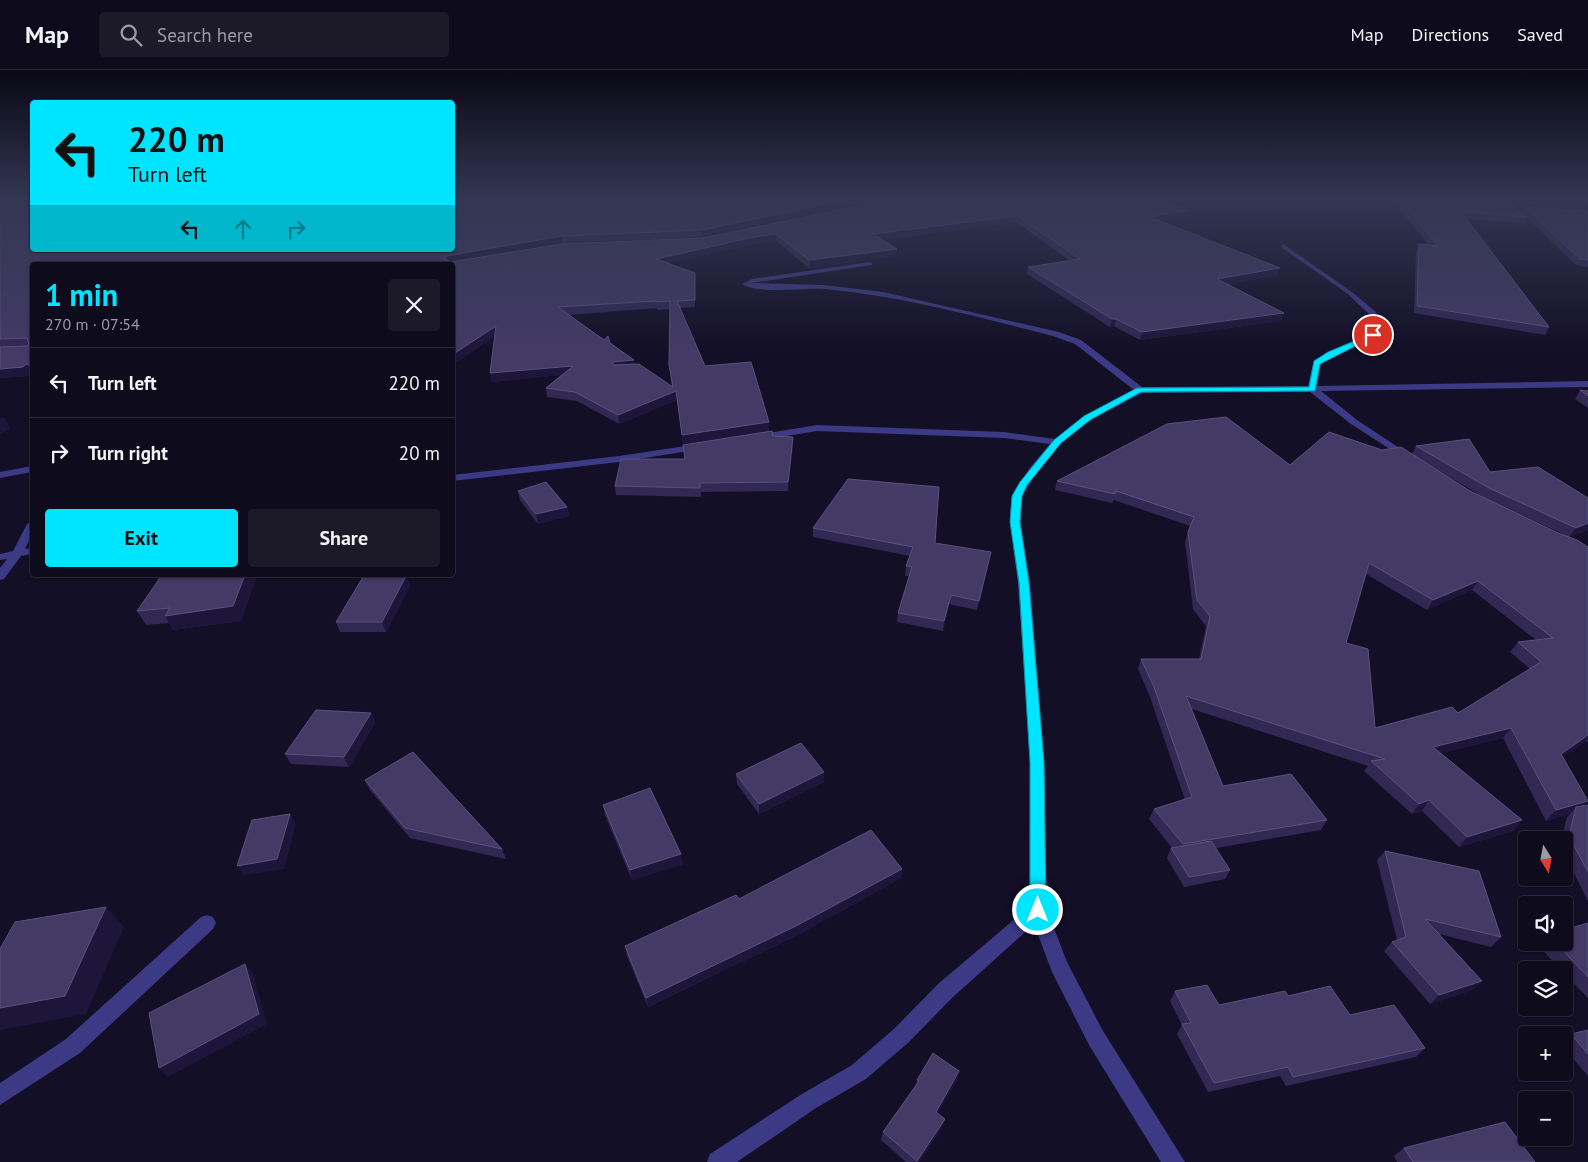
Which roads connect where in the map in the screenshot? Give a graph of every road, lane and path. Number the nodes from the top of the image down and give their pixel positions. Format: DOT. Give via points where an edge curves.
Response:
graph roads {
  1 [pos="1287,249"];
  2 [pos="870,264"];
  3 [pos="1588,384"];
  4 [pos="1312,389"];
  5 [pos="1140,390"];
  6 [pos="742,440"];
  7 [pos="1058,442"];
  8 [pos="713,444"];
  9 [pos="1420,465"];
  10 [pos="30,469"];
  11 [pos="0,475"];
  12 [pos="455,478"];
  13 [pos="30,528"];
  14 [pos="30,551"];
  15 [pos="17,554"];
  16 [pos="0,558"];
  17 [pos="0,563"];
  18 [pos="0,576"];
  19 [pos="1038,910"];
  20 [pos="207,923"];
  21 [pos="0,1095"];
  22 [pos="718,1162"];
  23 [pos="1174,1162"];
  1 -- 4 [label="street" via="1350,294 1373,314 1377,326 1373,335 1317,362"];
  2 -- 5 [label="street" via="744,284 823,287 883,294 1056,334 1078,342"];
  3 -- 4 [label="street"];
  4 -- 5 [label="street"];
  4 -- 9 [label="street" via="1354,422"];
  5 -- 7 [label="street" via="1087,418"];
  6 -- 7 [label="street" via="817,428 1004,435"];
  7 -- 19 [label="street" via="1023,484 1017,496 1015,522 1024,583 1037,762"];
  8 -- 12 [label="street" via="619,459"];
  10 -- 11 [label="street"];
  13 -- 15 [label="street"];
  14 -- 15 [label="street"];
  15 -- 16 [label="street"];
  15 -- 17 [label="street"];
  15 -- 18 [label="street"];
  19 -- 22 [label="street" via="859,1072"];
  19 -- 23 [label="street" via="1059,966 1096,1038"];
  20 -- 21 [label="street" via="73,1046"];
}
